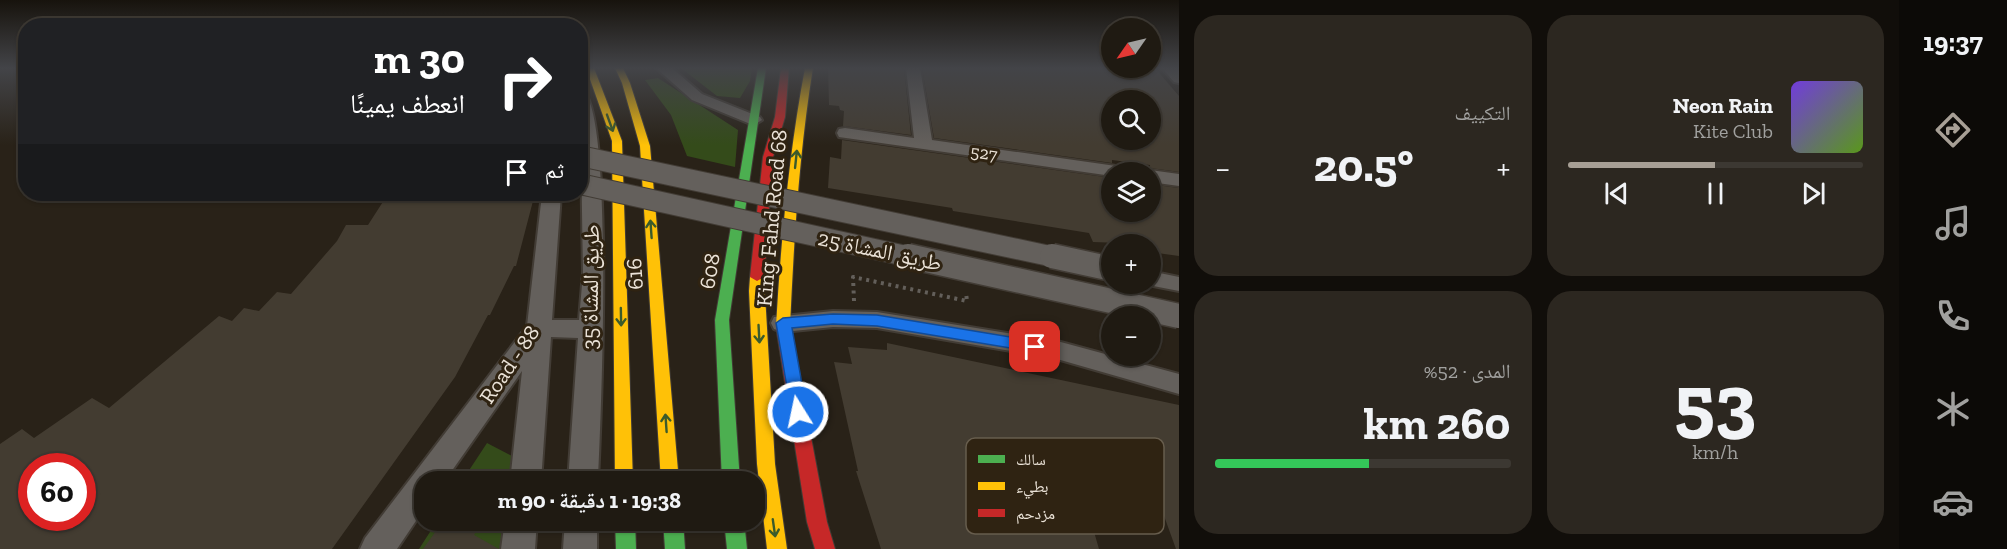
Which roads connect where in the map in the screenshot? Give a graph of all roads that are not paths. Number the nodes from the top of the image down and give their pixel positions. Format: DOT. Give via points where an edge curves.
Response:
graph roads {
  1 [pos="599,94"];
  2 [pos="629,94"];
  3 [pos="694,94"];
  4 [pos="758,94"];
  5 [pos="782,94"];
  6 [pos="804,94"];
  7 [pos="917,94"];
  8 [pos="588,119"];
  9 [pos="754,120"];
  10 [pos="845,133"];
  11 [pos="924,145"];
  12 [pos="588,158"];
  13 [pos="1101,169"];
  14 [pos="1161,178"];
  15 [pos="1179,180"];
  16 [pos="588,186"];
  17 [pos="550,201"];
  18 [pos="1101,267"];
  19 [pos="1161,280"];
  20 [pos="1179,284"];
  21 [pos="1179,316"];
  22 [pos="783,323"];
  23 [pos="539,328"];
  24 [pos="589,329"];
  25 [pos="1179,384"];
  26 [pos="434,471"];
  27 [pos="526,471"];
  28 [pos="583,471"];
  29 [pos="624,471"];
  30 [pos="669,471"];
  31 [pos="730,471"];
  32 [pos="414,498"];
  33 [pos="520,531"];
  34 [pos="581,531"];
  35 [pos="625,531"];
  36 [pos="674,531"];
  37 [pos="735,531"];
  38 [pos="377,549"];
  39 [pos="518,549"];
  40 [pos="580,549"];
  41 [pos="626,549"];
  42 [pos="675,549"];
  43 [pos="737,549"];
  44 [pos="777,549"];
  45 [pos="825,549"];
  1 -- 29 [label="main road, 616, one-way" via="617,141"];
  30 -- 2 [label="main road, 616, one-way" via="645,146"];
  3 -- 9 [label="street"];
  4 -- 9 [label="main road, 608"];
  5 -- 44 [label="main road, King Fahd Road 68, one-way" via="768,157 756,291 766,464"];
  22 -- 6 [label="main road, King Fahd Road 68, one-way"];
  7 -- 11 [label="street"];
  8 -- 24 [label="street, طريق المشاة 35" via="594,273"];
  9 -- 31 [label="main road, 608" via="722,320"];
  10 -- 11 [label="street, 527"];
  11 -- 13 [label="street, 527"];
  12 -- 18 [label="street, bridge"];
  14 -- 15 [label="street"];
  16 -- 21 [label="street, طريق المشاة 25, bridge"];
  17 -- 23 [label="street, Road - 88"];
  19 -- 20 [label="street"];
  22 -- 25 [label="street" via="877,321 1057,350"];
  22 -- 45 [label="main road, King Fahd Road 68"];
  23 -- 24 [label="street"];
  23 -- 26 [label="street, Road - 88"];
  23 -- 27 [label="street"];
  24 -- 28 [label="street, طريق المشاة 35"];
  32 -- 38 [label="street, Road - 88"];
  33 -- 39 [label="street"];
  34 -- 40 [label="street"];
  35 -- 41 [label="main road"];
  36 -- 42 [label="main road"];
  37 -- 43 [label="main road"];
}
